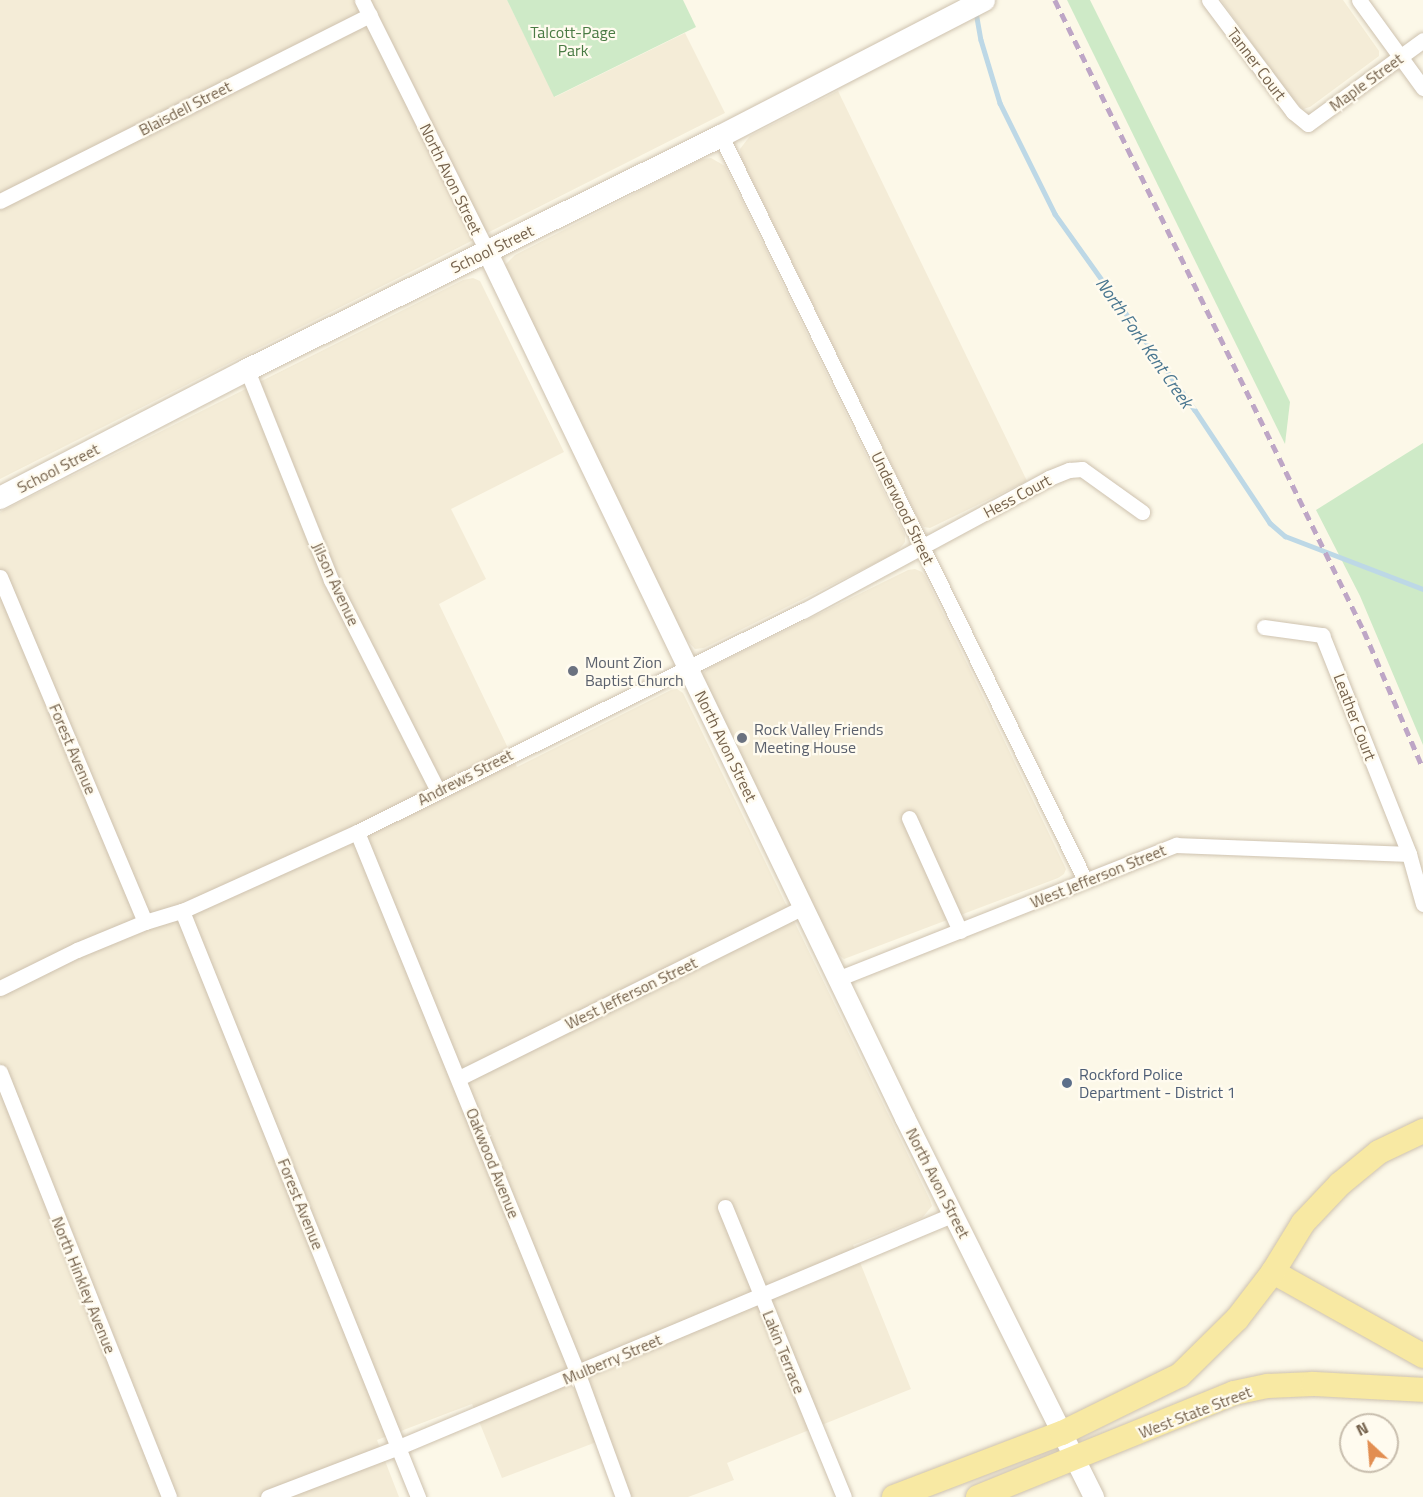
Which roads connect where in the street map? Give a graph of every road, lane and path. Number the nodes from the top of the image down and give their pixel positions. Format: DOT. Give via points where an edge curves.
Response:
graph roads {
  1 [pos="362,0"];
  2 [pos="984,0"];
  3 [pos="1209,0"];
  4 [pos="1359,0"];
  5 [pos="370,15"];
  6 [pos="1423,40"];
  7 [pos="1400,57"];
  8 [pos="1423,88"];
  9 [pos="1308,124"];
  10 [pos="721,136"];
  11 [pos="0,201"];
  12 [pos="487,251"];
  13 [pos="247,370"];
  14 [pos="0,498"];
  15 [pos="1142,512"];
  16 [pos="922,548"];
  17 [pos="0,577"];
  18 [pos="1264,627"];
  19 [pos="688,666"];
  20 [pos="438,791"];
  21 [pos="909,818"];
  22 [pos="357,832"];
  23 [pos="1409,854"];
  24 [pos="1085,880"];
  25 [pos="1423,904"];
  26 [pos="804,908"];
  27 [pos="182,911"];
  28 [pos="146,922"];
  29 [pos="960,931"];
  30 [pos="837,979"];
  31 [pos="0,988"];
  32 [pos="0,1072"];
  33 [pos="459,1078"];
  34 [pos="1423,1131"];
  35 [pos="725,1207"];
  36 [pos="954,1214"];
  37 [pos="1274,1272"];
  38 [pos="761,1296"];
  39 [pos="1423,1356"];
  40 [pos="578,1374"];
  41 [pos="1423,1390"];
  42 [pos="1062,1433"];
  43 [pos="399,1448"];
  44 [pos="1075,1459"];
  45 [pos="169,1497"];
  46 [pos="268,1497"];
  47 [pos="418,1497"];
  48 [pos="623,1497"];
  49 [pos="844,1497"];
  50 [pos="894,1497"];
  51 [pos="978,1497"];
  52 [pos="1094,1497"];
  1 -- 5 [label="street, North Avon Street"];
  2 -- 10 [label="main road, School Street"];
  3 -- 9 [label="street, Tanner Court" via="1293,112"];
  4 -- 7 [label="street"];
  5 -- 11 [label="street, Blaisdell Street"];
  5 -- 12 [label="street, North Avon Street"];
  6 -- 7 [label="street, Maple Street"];
  7 -- 8 [label="street"];
  7 -- 9 [label="street, Maple Street"];
  10 -- 12 [label="main road, School Street"];
  10 -- 16 [label="street, Underwood Street"];
  12 -- 13 [label="main road, School Street"];
  12 -- 19 [label="street, North Avon Street"];
  13 -- 14 [label="main road, School Street"];
  13 -- 20 [label="street, Jilson Avenue" via="331,580"];
  15 -- 16 [label="street, Hess Court" via="1082,470 1068,470"];
  16 -- 19 [label="street, Andrews Street"];
  16 -- 24 [label="street, Underwood Street"];
  17 -- 28 [label="street, Forest Avenue"];
  18 -- 23 [label="street, Leather Court" via="1322,635"];
  19 -- 20 [label="street, Andrews Street"];
  19 -- 26 [label="street, North Avon Street"];
  20 -- 22 [label="street, Andrews Street"];
  21 -- 29 [label="street"];
  22 -- 27 [label="street, Andrews Street"];
  22 -- 33 [label="street, Oakwood Avenue"];
  23 -- 24 [label="street, West Jefferson Street" via="1176,845"];
  23 -- 25 [label="street"];
  24 -- 29 [label="street, West Jefferson Street"];
  26 -- 30 [label="street, North Avon Street"];
  26 -- 33 [label="street, West Jefferson Street"];
  27 -- 28 [label="street, Andrews Street"];
  27 -- 43 [label="street, Forest Avenue"];
  28 -- 31 [label="street, Andrews Street"];
  29 -- 30 [label="street, West Jefferson Street"];
  30 -- 36 [label="street, North Avon Street"];
  32 -- 45 [label="street, North Hinkley Avenue"];
  33 -- 40 [label="street, Oakwood Avenue"];
  34 -- 37 [label="main road" via="1379,1152 1340,1184 1303,1223"];
  35 -- 38 [label="street, Lakin Terrace"];
  36 -- 38 [label="street, Mulberry Street"];
  36 -- 42 [label="street, North Avon Street"];
  37 -- 39 [label="main road"];
  37 -- 42 [label="main road" via="1237,1319 1180,1375"];
  38 -- 40 [label="street, Mulberry Street"];
  38 -- 49 [label="street, Lakin Terrace"];
  40 -- 43 [label="street, Mulberry Street"];
  40 -- 48 [label="street, Oakwood Avenue"];
  41 -- 44 [label="main road, West State Street" via="1313,1384 1268,1386 1234,1393"];
  42 -- 44 [label="street, North Avon Street"];
  42 -- 50 [label="main road"];
  43 -- 46 [label="street, Mulberry Street"];
  43 -- 47 [label="street, Forest Avenue"];
  44 -- 51 [label="main road, West State Street"];
  44 -- 52 [label="street, North Avon Street"];
}
